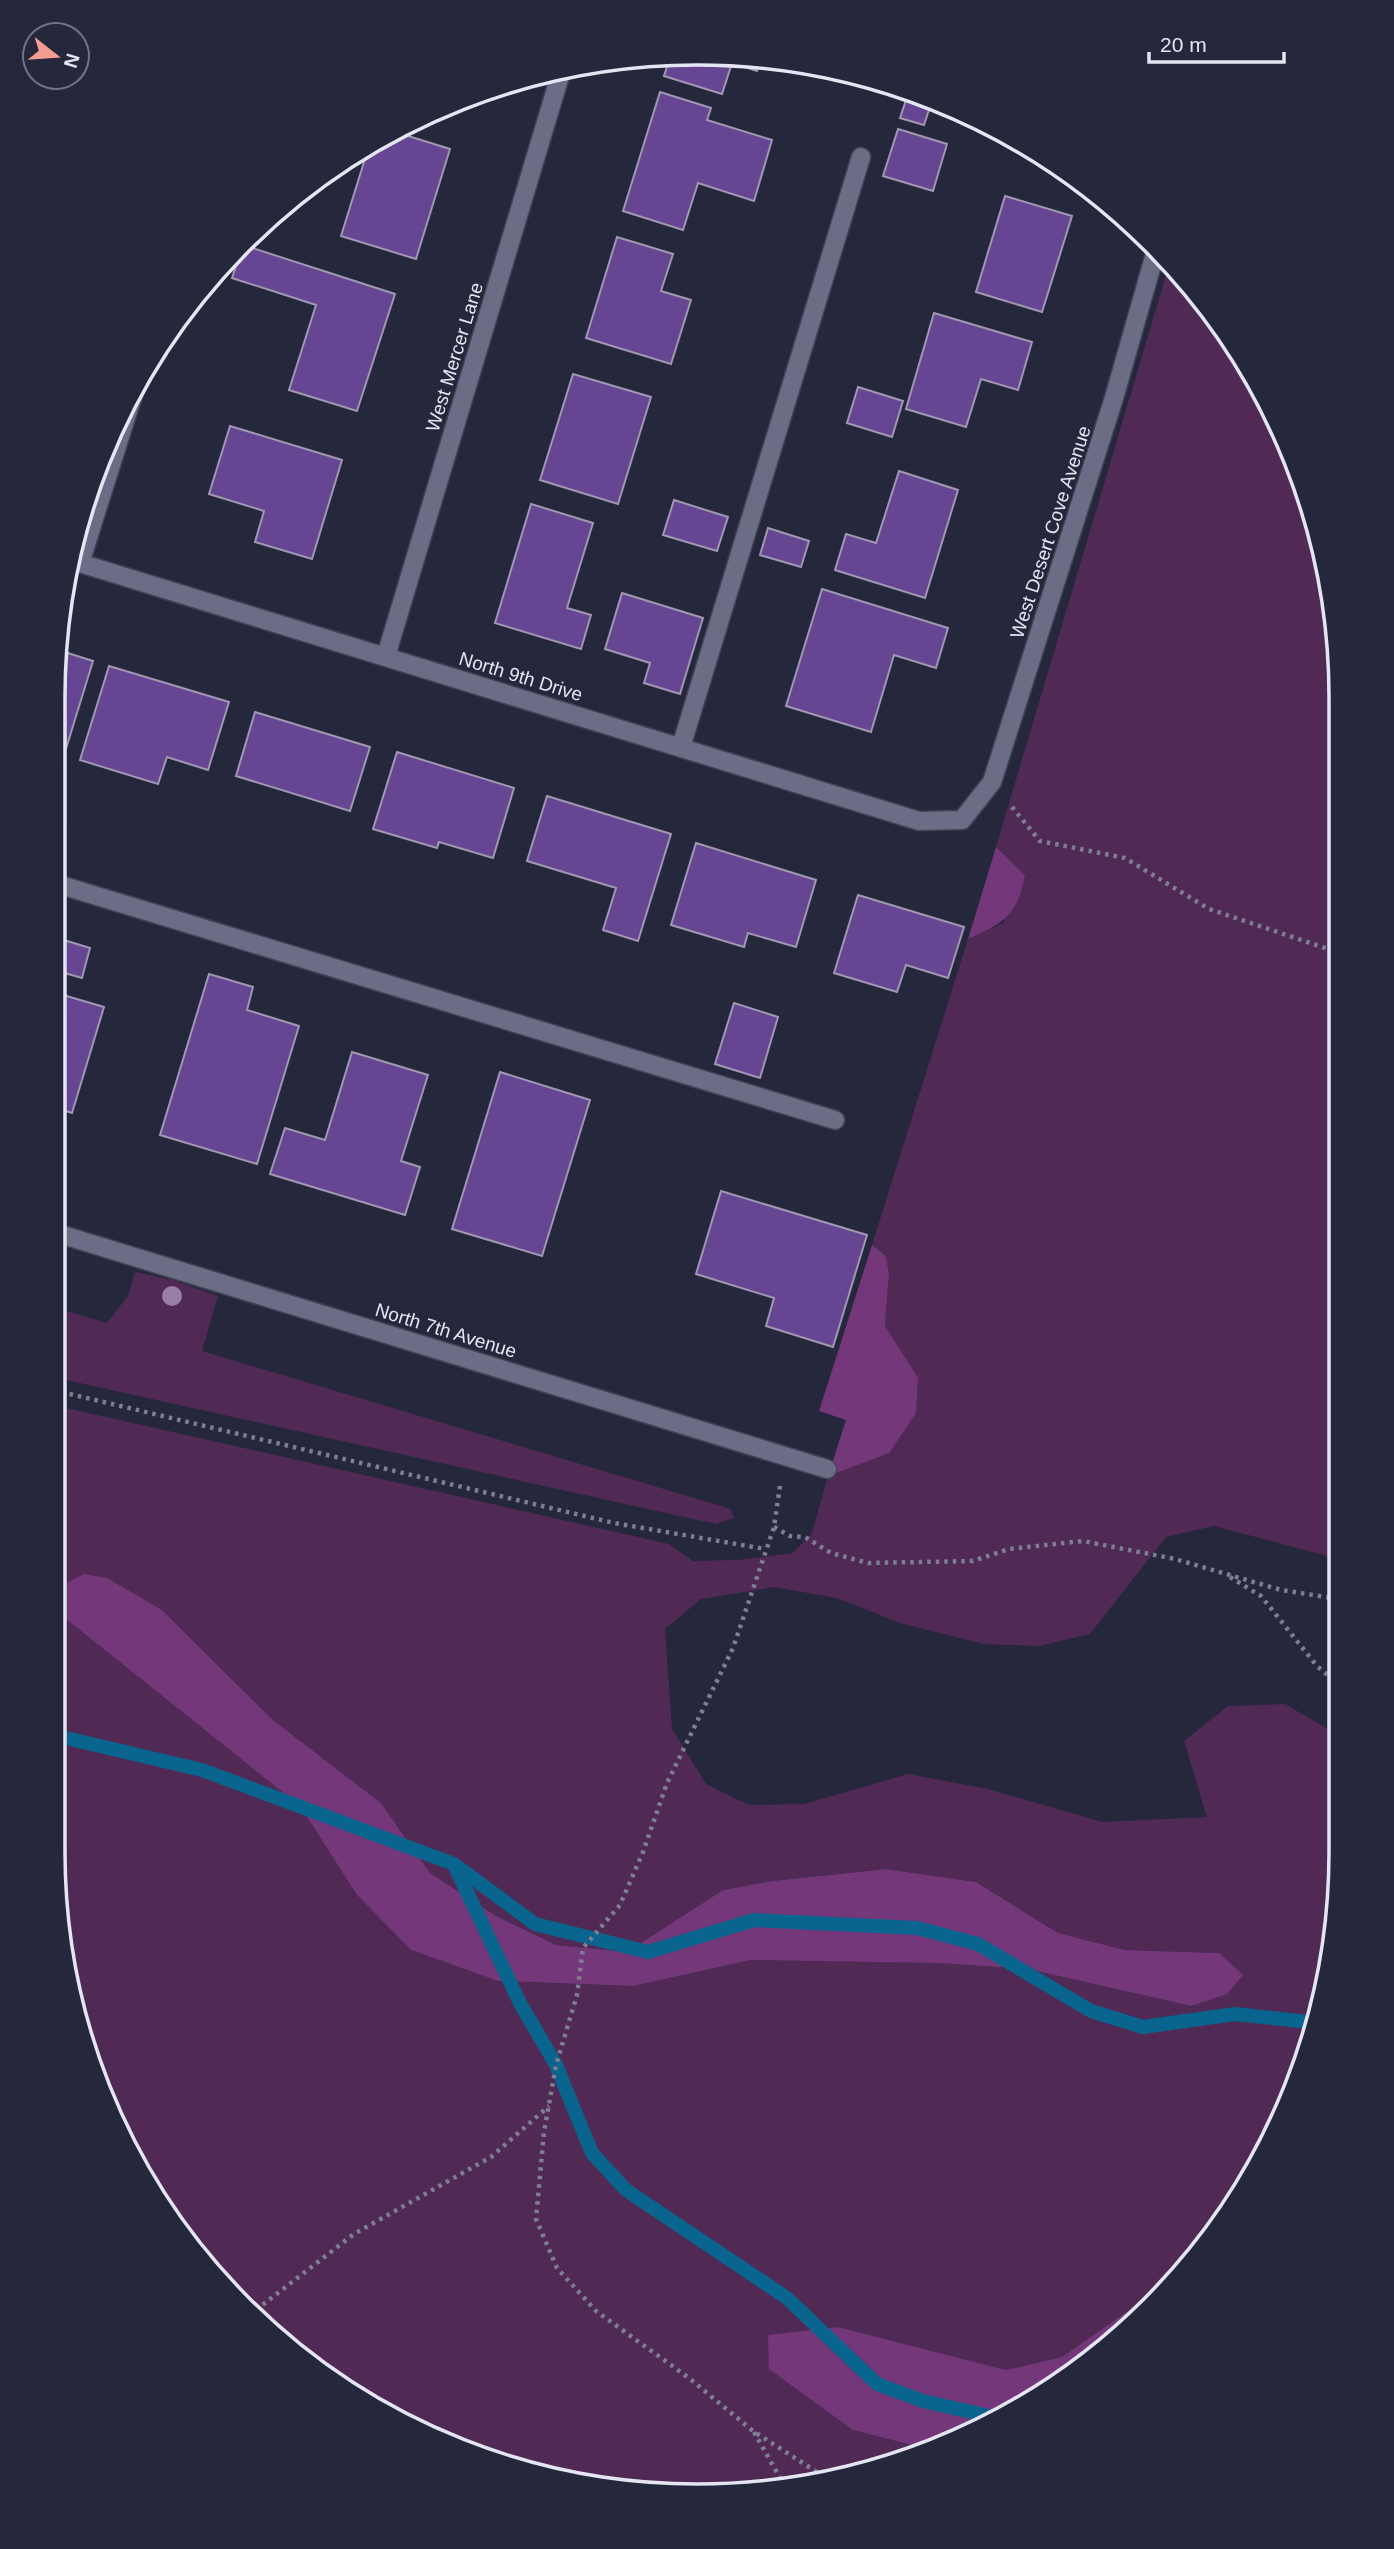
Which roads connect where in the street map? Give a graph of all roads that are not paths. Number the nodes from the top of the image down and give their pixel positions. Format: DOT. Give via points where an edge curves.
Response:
graph roads {
  1 [pos="559,80"];
  2 [pos="862,156"];
  3 [pos="1153,260"];
  4 [pos="102,485"];
  5 [pos="95,505"];
  6 [pos="79,563"];
  7 [pos="386,656"];
  8 [pos="681,747"];
  9 [pos="962,820"];
  10 [pos="65,886"];
  11 [pos="835,1120"];
  12 [pos="65,1236"];
  13 [pos="827,1469"];
  1 -- 7 [label="street, West Mercer Lane"];
  2 -- 8 [label="street"];
  3 -- 9 [label="street, West Desert Cove Avenue" via="992,782"];
  4 -- 5 [label="street"];
  6 -- 7 [label="street, North 9th Drive"];
  7 -- 8 [label="street, North 9th Drive"];
  8 -- 9 [label="street, North 9th Drive" via="919,821"];
  10 -- 11 [label="street"];
  12 -- 13 [label="street, North 7th Avenue"];
}
